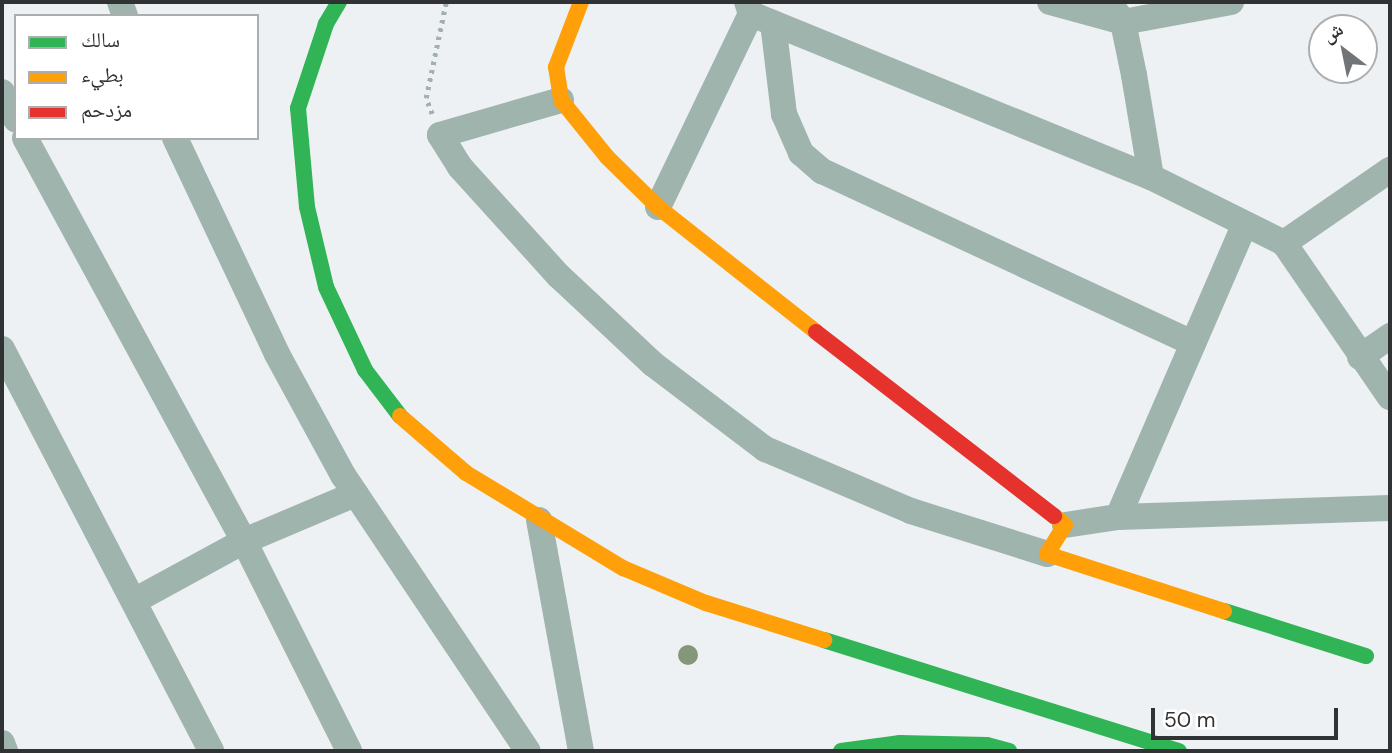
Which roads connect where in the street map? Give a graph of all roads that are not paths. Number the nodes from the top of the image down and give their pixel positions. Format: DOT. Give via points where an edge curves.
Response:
graph roads {
  1 [pos="339,2"];
  2 [pos="581,2"];
  3 [pos="1050,2"];
  4 [pos="1231,2"];
  5 [pos="1116,12"];
  6 [pos="757,13"];
  7 [pos="2,92"];
  8 [pos="561,100"];
  9 [pos="14,116"];
  10 [pos="26,140"];
  11 [pos="175,140"];
  12 [pos="1390,170"];
  13 [pos="1151,177"];
  14 [pos="658,207"];
  15 [pos="1245,224"];
  16 [pos="1283,243"];
  17 [pos="1390,336"];
  18 [pos="1193,343"];
  19 [pos="2,349"];
  20 [pos="1360,357"];
  21 [pos="1390,397"];
  22 [pos="355,494"];
  23 [pos="1390,508"];
  24 [pos="1118,517"];
  25 [pos="539,520"];
  26 [pos="1065,525"];
  27 [pos="244,541"];
  28 [pos="1046,554"];
  29 [pos="134,601"];
  30 [pos="1366,656"];
  31 [pos="2,743"];
  32 [pos="5,751"];
  33 [pos="211,751"];
  34 [pos="349,751"];
  35 [pos="528,751"];
  36 [pos="581,751"];
  37 [pos="841,751"];
  38 [pos="1009,751"];
  39 [pos="1179,751"];
  1 -- 25 [label="street" via="326,24 298,108 307,207 326,287 365,370 408,426 466,473"];
  2 -- 8 [label="street" via="556,67"];
  3 -- 5 [label="street"];
  4 -- 5 [label="street"];
  5 -- 13 [label="street"];
  6 -- 13 [label="street"];
  6 -- 14 [label="street"];
  6 -- 18 [label="street" via="784,114 801,153 822,171"];
  7 -- 9 [label="street"];
  8 -- 14 [label="street" via="607,157"];
  8 -- 28 [label="street" via="440,135 460,167 559,276 714,414 765,449 911,511"];
  10 -- 27 [label="street"];
  11 -- 22 [label="street" via="277,354"];
  12 -- 16 [label="street"];
  13 -- 15 [label="street"];
  14 -- 26 [label="street"];
  15 -- 16 [label="street"];
  15 -- 18 [label="street"];
  16 -- 20 [label="street"];
  17 -- 20 [label="street"];
  18 -- 24 [label="street"];
  19 -- 29 [label="street"];
  20 -- 21 [label="street"];
  22 -- 27 [label="street"];
  22 -- 35 [label="street"];
  23 -- 24 [label="street"];
  24 -- 26 [label="street"];
  25 -- 36 [label="street"];
  25 -- 39 [label="street" via="623,568 706,603"];
  26 -- 28 [label="street"];
  27 -- 29 [label="street"];
  27 -- 34 [label="street"];
  28 -- 30 [label="street"];
  29 -- 33 [label="street"];
  31 -- 32 [label="street"];
  37 -- 38 [label="street" via="900,743 987,745"];
}
